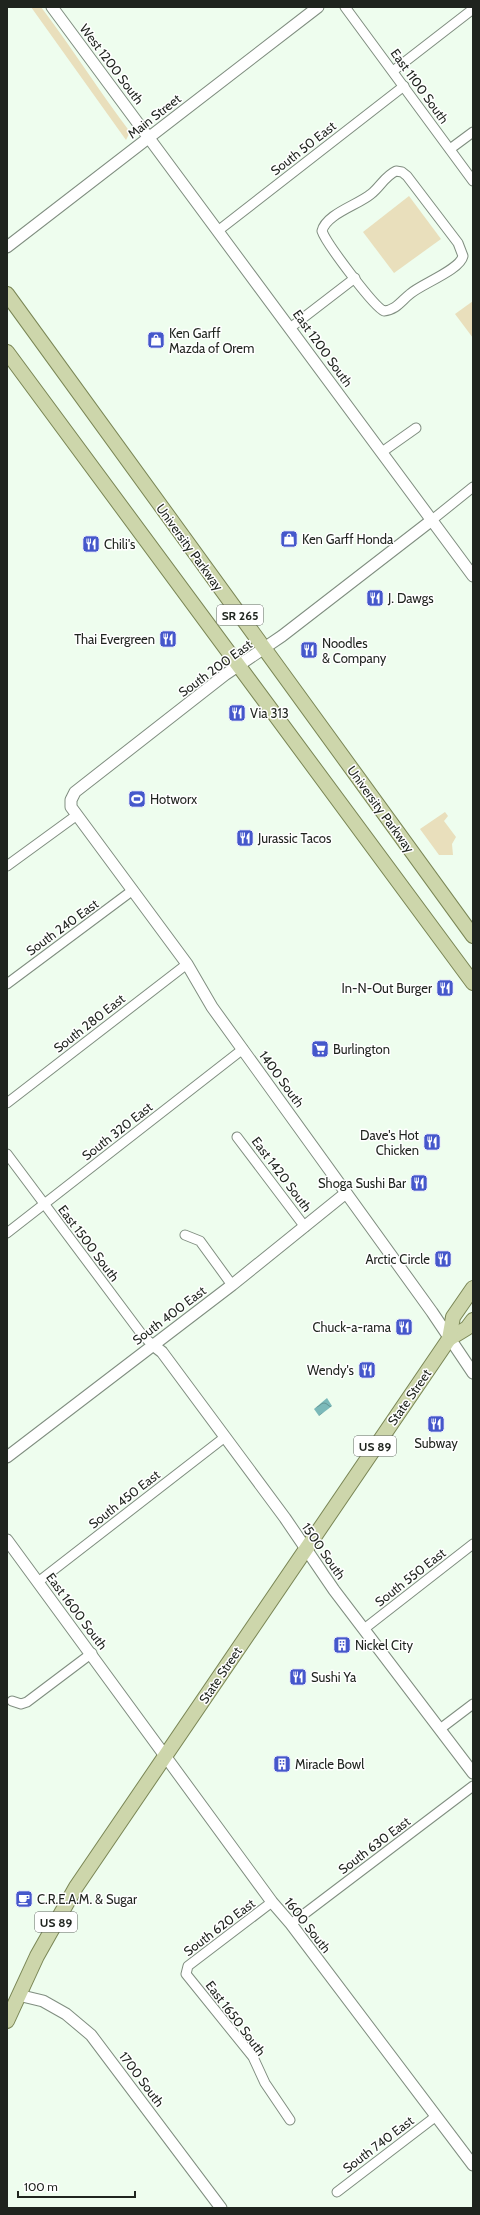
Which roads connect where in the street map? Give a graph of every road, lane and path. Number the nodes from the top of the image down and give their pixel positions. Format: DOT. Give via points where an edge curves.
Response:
graph roads {
  1 [pos="52,7"];
  2 [pos="318,7"];
  3 [pos="346,7"];
  4 [pos="473,9"];
  5 [pos="393,71"];
  6 [pos="404,86"];
  7 [pos="473,132"];
  8 [pos="149,138"];
  9 [pos="450,149"];
  10 [pos="473,181"];
  11 [pos="219,230"];
  12 [pos="7,248"];
  13 [pos="355,278"];
  14 [pos="7,294"];
  15 [pos="290,328"];
  16 [pos="7,352"];
  17 [pos="416,428"];
  18 [pos="382,452"];
  19 [pos="473,487"];
  20 [pos="432,520"];
  21 [pos="473,576"];
  22 [pos="264,649"];
  23 [pos="240,665"];
  24 [pos="71,800"];
  25 [pos="78,815"];
  26 [pos="7,866"];
  27 [pos="133,890"];
  28 [pos="473,936"];
  29 [pos="187,964"];
  30 [pos="473,983"];
  31 [pos="7,984"];
  32 [pos="243,1049"];
  33 [pos="7,1104"];
  34 [pos="237,1137"];
  35 [pos="7,1154"];
  36 [pos="346,1193"];
  37 [pos="44,1204"];
  38 [pos="305,1227"];
  39 [pos="7,1233"];
  40 [pos="185,1235"];
  41 [pos="232,1285"];
  42 [pos="473,1288"];
  43 [pos="473,1320"];
  44 [pos="449,1339"];
  45 [pos="153,1345"];
  46 [pos="473,1373"];
  47 [pos="225,1437"];
  48 [pos="7,1457"];
  49 [pos="7,1540"];
  50 [pos="473,1544"];
  51 [pos="306,1549"];
  52 [pos="38,1582"];
  53 [pos="364,1629"];
  54 [pos="92,1653"];
  55 [pos="124,1698"];
  56 [pos="12,1700"];
  57 [pos="473,1704"];
  58 [pos="440,1730"];
  59 [pos="165,1755"];
  60 [pos="473,1773"];
  61 [pos="473,1786"];
  62 [pos="272,1902"];
  63 [pos="291,1924"];
  64 [pos="186,1974"];
  65 [pos="18,1995"];
  66 [pos="7,2021"];
  67 [pos="435,2117"];
  68 [pos="290,2120"];
  69 [pos="473,2165"];
  70 [pos="337,2192"];
  71 [pos="221,2208"];
  1 -- 8 [label="street, West 1200 South"];
  2 -- 8 [label="street, Main Street"];
  3 -- 5 [label="street, East 1100 South"];
  4 -- 5 [label="street"];
  5 -- 6 [label="street, East 1100 South"];
  6 -- 9 [label="street, East 1100 South"];
  6 -- 11 [label="street, South 50 East"];
  7 -- 9 [label="street"];
  8 -- 11 [label="street, East 1200 South"];
  8 -- 12 [label="street, Main Street"];
  9 -- 10 [label="street, East 1100 South"];
  11 -- 15 [label="street, East 1200 South"];
  13 -- 13 [label="street" via="378,307 388,311 417,288 457,266 462,260 462,250 458,243 402,172 392,173 372,194 346,209 323,228 323,235 328,244"];
  13 -- 15 [label="street"];
  14 -- 22 [label="main road, University Parkway / SR 265"];
  15 -- 18 [label="street, East 1200 South"];
  16 -- 23 [label="main road, SR 265"];
  17 -- 18 [label="street"];
  18 -- 20 [label="street, East 1200 South"];
  19 -- 20 [label="street, South 200 East"];
  20 -- 21 [label="street, East 1200 South"];
  20 -- 22 [label="street, South 200 East"];
  22 -- 23 [label="street, South 200 East"];
  22 -- 28 [label="main road, University Parkway / SR 265"];
  23 -- 24 [label="street, South 200 East" via="75,792"];
  23 -- 30 [label="main road, SR 265"];
  24 -- 25 [label="street, 1400 South" via="71,807"];
  25 -- 26 [label="street"];
  25 -- 27 [label="street, 1400 South"];
  27 -- 29 [label="street, 1400 South"];
  27 -- 31 [label="street, South 240 East"];
  29 -- 32 [label="street, 1400 South" via="212,1007"];
  29 -- 33 [label="street, South 280 East"];
  32 -- 36 [label="street, 1400 South"];
  32 -- 37 [label="street, South 320 East"];
  34 -- 38 [label="street, East 1420 South"];
  35 -- 37 [label="street, East 1500 South"];
  36 -- 38 [label="street, South 400 East"];
  36 -- 44 [label="street, 1400 South"];
  37 -- 39 [label="street, South 320 East"];
  37 -- 45 [label="street, East 1500 South" via="142,1336"];
  38 -- 41 [label="street, South 400 East"];
  40 -- 41 [label="street" via="200,1241"];
  41 -- 45 [label="street, South 400 East"];
  42 -- 44 [label="main road, State Street / US 89" via="453,1317"];
  43 -- 44 [label="main road, State Street / US 89" via="467,1328"];
  44 -- 46 [label="street, 1400 South"];
  44 -- 51 [label="main road, State Street / US 89"];
  45 -- 47 [label="street, 1500 South" via="162,1352"];
  45 -- 48 [label="street, South 400 East"];
  47 -- 51 [label="street, 1500 South"];
  47 -- 52 [label="street, South 450 East"];
  49 -- 52 [label="street, East 1600 South"];
  50 -- 53 [label="street, South 550 East"];
  51 -- 53 [label="street, 1500 South"];
  51 -- 59 [label="main road, State Street / US 89"];
  52 -- 54 [label="street, East 1600 South"];
  53 -- 58 [label="street, 1500 South"];
  54 -- 55 [label="street, East 1600 South"];
  54 -- 56 [label="street" via="27,1702 21,1704"];
  55 -- 59 [label="street, 1600 South"];
  57 -- 58 [label="street"];
  58 -- 60 [label="street, 1500 South"];
  59 -- 62 [label="street, 1600 South"];
  59 -- 65 [label="main road, State Street / US 89" via="76,1887"];
  61 -- 63 [label="street, South 630 East"];
  62 -- 63 [label="street, 1600 South"];
  62 -- 64 [label="street, South 620 East" via="188,1966"];
  63 -- 67 [label="street, 1600 South"];
  64 -- 68 [label="street, East 1650 South" via="253,2057 265,2083"];
  65 -- 66 [label="main road, State Street / US 89"];
  65 -- 71 [label="street, 1700 South" via="43,2000 66,2014 91,2035"];
  67 -- 69 [label="street, 1600 South"];
  67 -- 70 [label="street, South 740 East"];
}
